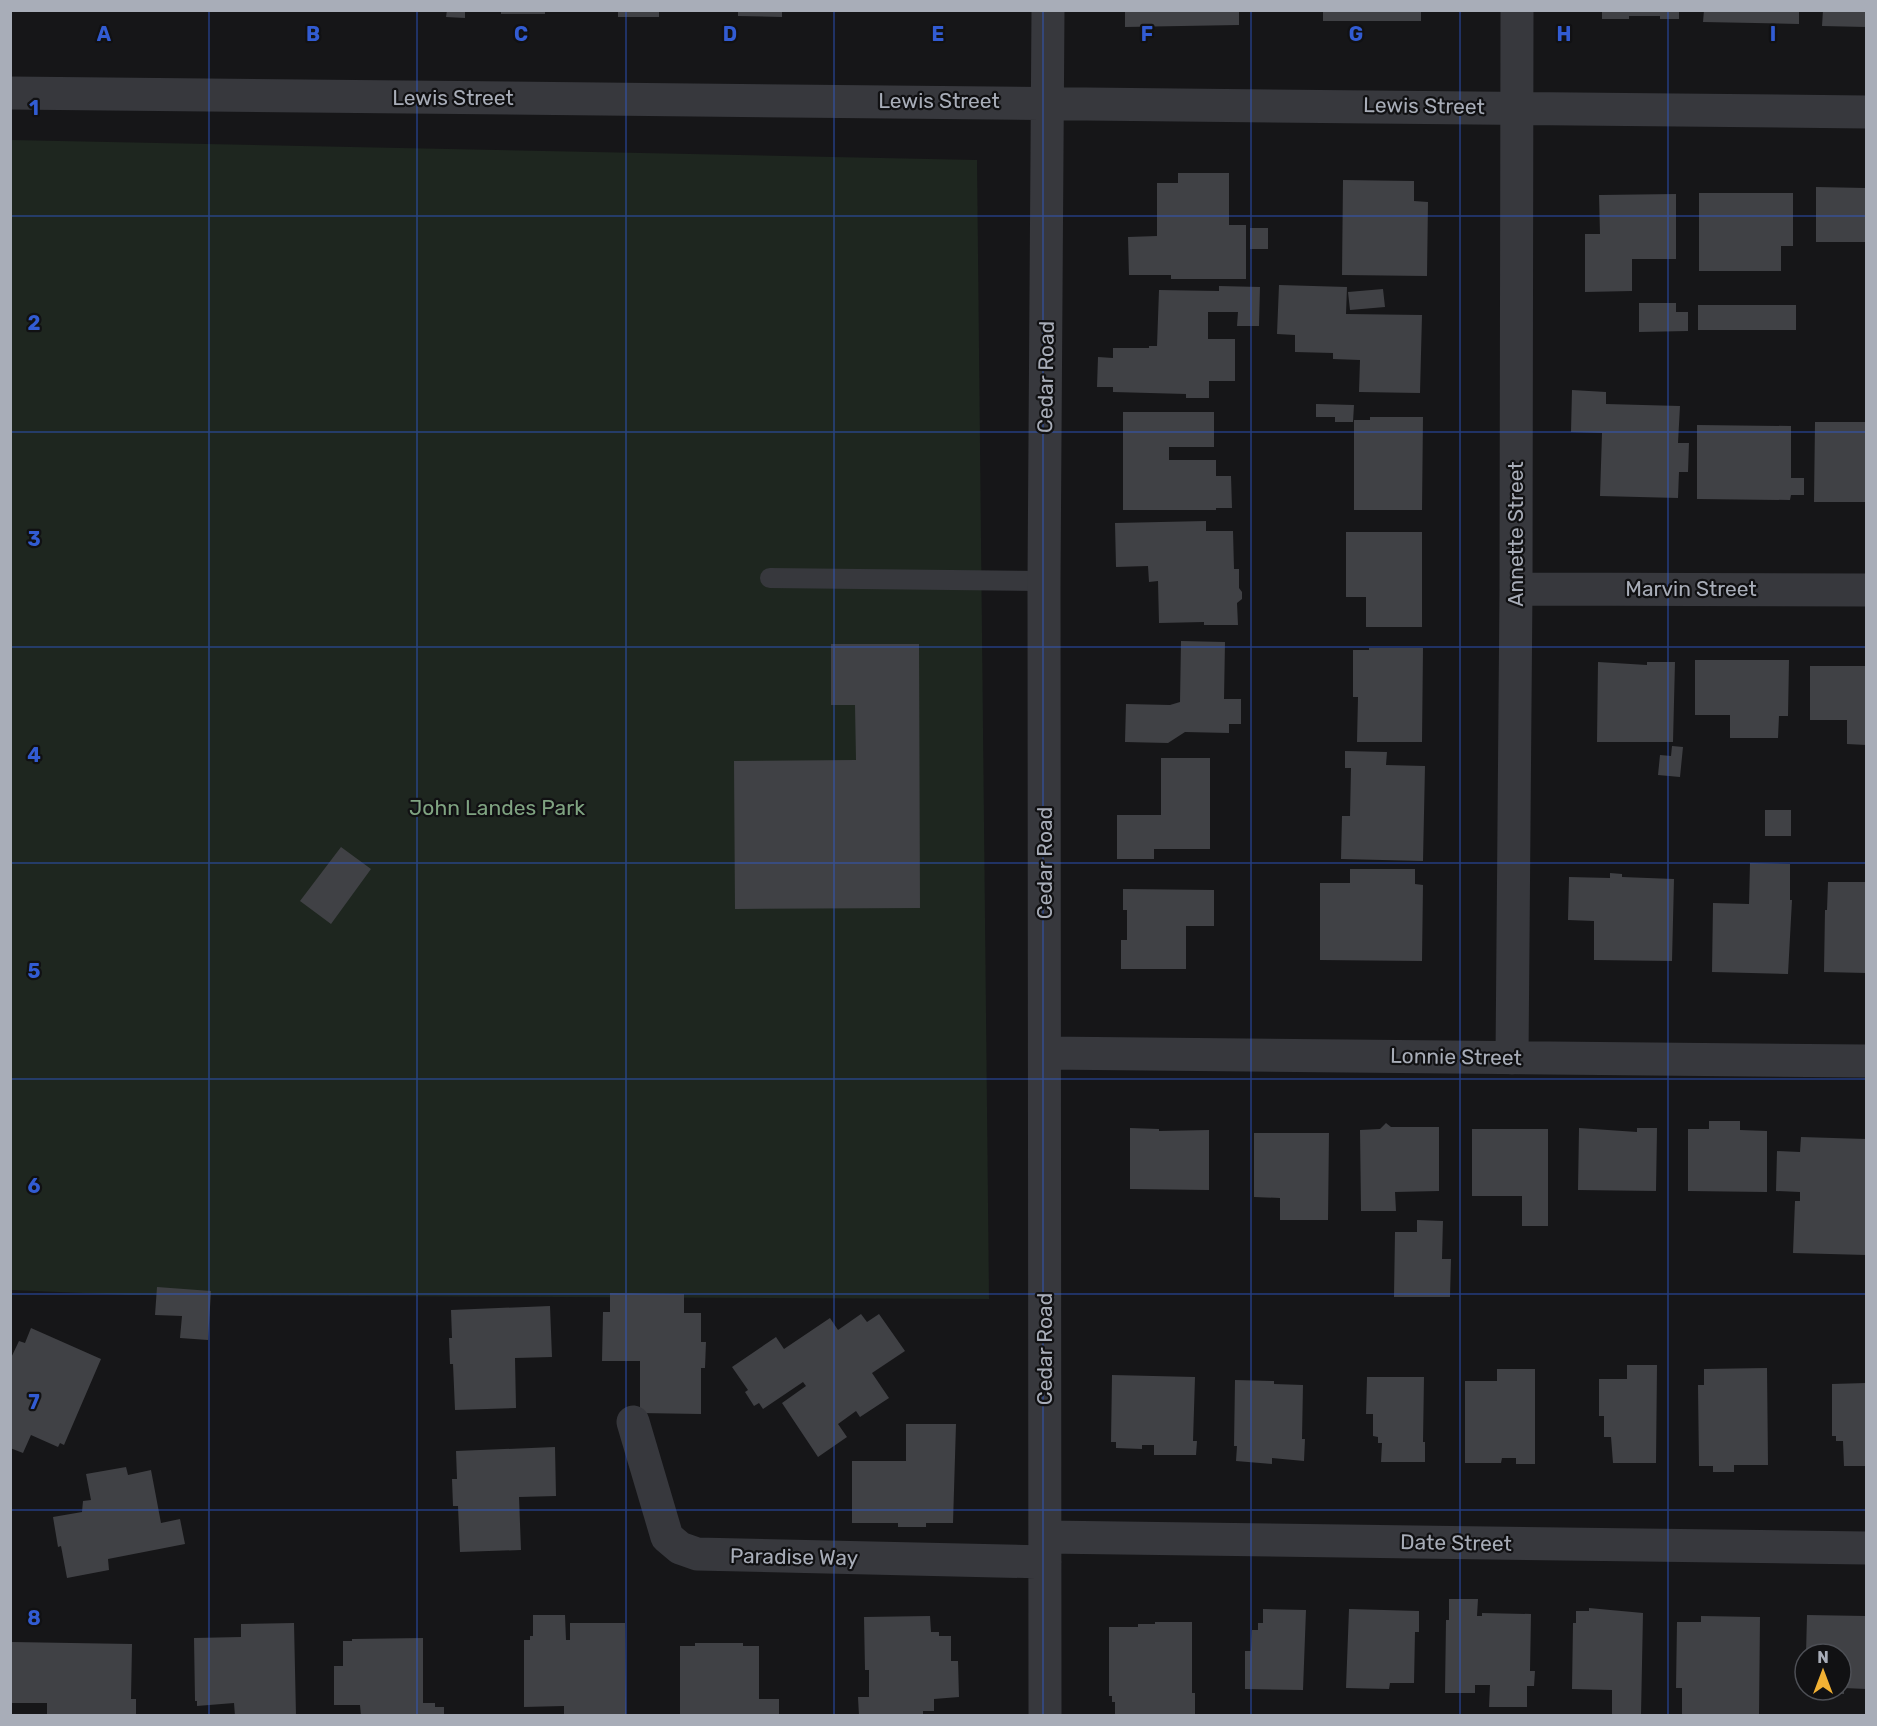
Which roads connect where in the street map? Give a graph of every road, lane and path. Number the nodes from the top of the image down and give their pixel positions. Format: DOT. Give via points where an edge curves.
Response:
graph roads {
  1 [pos="1048,10"];
  2 [pos="1517,10"];
  3 [pos="10,93"];
  4 [pos="1049,102"];
  5 [pos="1516,107"];
  6 [pos="1866,112"];
  7 [pos="770,578"];
  8 [pos="1044,581"];
  9 [pos="1516,589"];
  10 [pos="1866,590"];
  11 [pos="1045,1053"];
  12 [pos="1512,1058"];
  13 [pos="1866,1061"];
  14 [pos="633,1422"];
  15 [pos="1866,1548"];
  16 [pos="1045,1550"];
  17 [pos="1045,1716"];
  1 -- 4 [label="street, Cedar Road"];
  2 -- 5 [label="street, Annette Street"];
  3 -- 4 [label="street, Lewis Street"];
  4 -- 5 [label="street, Lewis Street"];
  4 -- 8 [label="street, Cedar Road"];
  5 -- 6 [label="street, Lewis Street"];
  5 -- 9 [label="street, Annette Street"];
  7 -- 8 [label="lane"];
  8 -- 11 [label="street, Cedar Road"];
  9 -- 10 [label="street, Marvin Street"];
  9 -- 12 [label="street, Annette Street"];
  11 -- 12 [label="street, Lonnie Street"];
  11 -- 16 [label="street, Cedar Road"];
  12 -- 13 [label="street, Lonnie Street"];
  14 -- 16 [label="street, Paradise Way" via="667,1537 680,1548 697,1554"];
  15 -- 16 [label="street, Date Street"];
  16 -- 17 [label="street, Cedar Road"];
}
